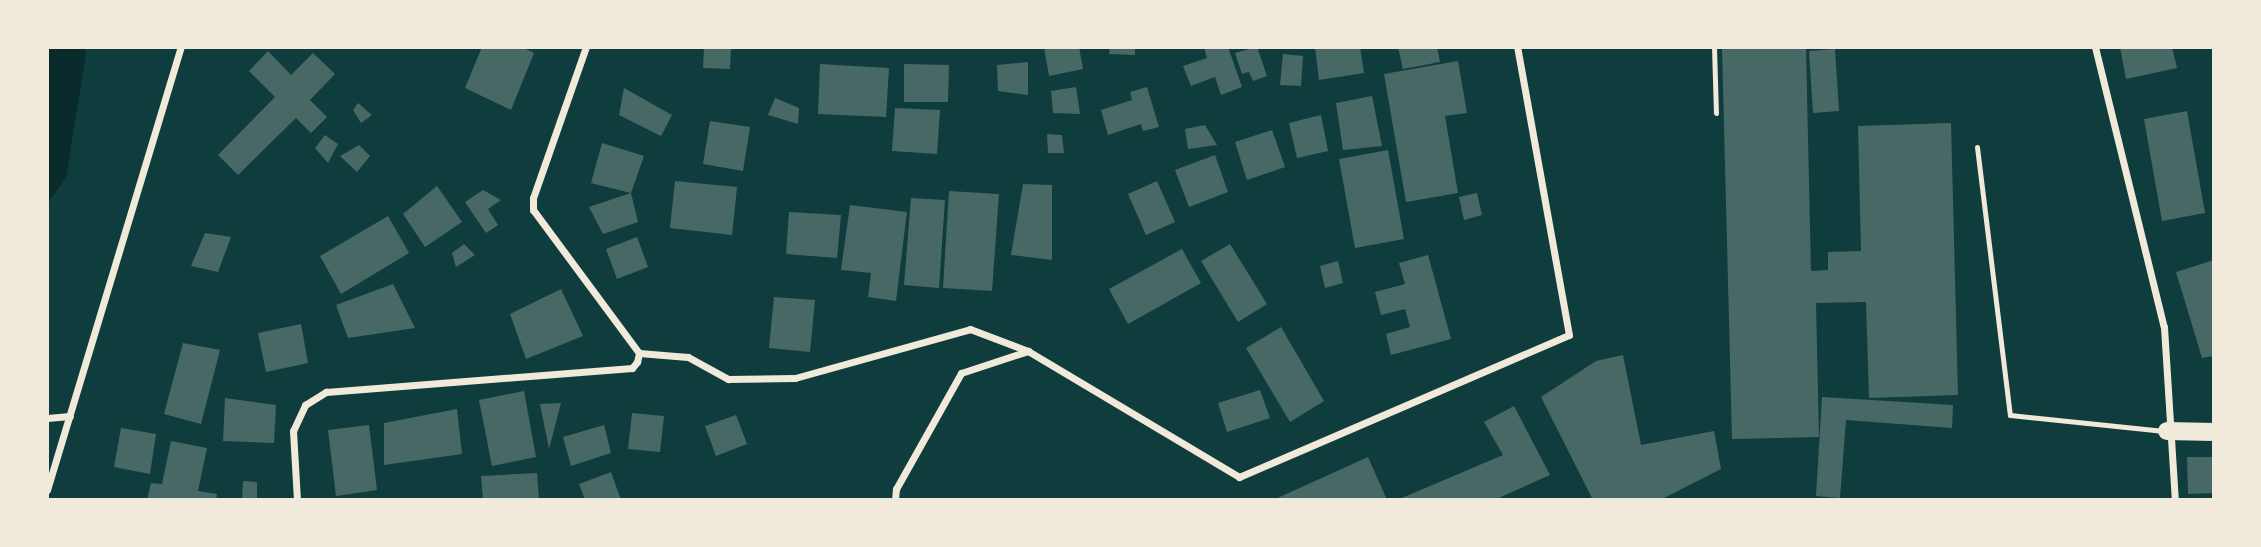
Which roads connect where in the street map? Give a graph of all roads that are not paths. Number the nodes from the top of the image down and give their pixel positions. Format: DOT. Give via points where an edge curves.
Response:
graph roads {
  1 [pos="181,47"];
  2 [pos="586,47"];
  3 [pos="1517,47"];
  4 [pos="1714,47"];
  5 [pos="2095,47"];
  6 [pos="1716,113"];
  7 [pos="1977,147"];
  8 [pos="1028,351"];
  9 [pos="639,353"];
  10 [pos="70,416"];
  11 [pos="47,418"];
  12 [pos="2167,431"];
  13 [pos="2214,432"];
  14 [pos="47,490"];
  15 [pos="297,500"];
  16 [pos="895,500"];
  17 [pos="2175,500"];
  1 -- 10 [label="street"];
  2 -- 9 [label="street" via="533,198 533,210"];
  3 -- 8 [label="street" via="1569,335 1239,477"];
  4 -- 6 [label="lane"];
  5 -- 12 [label="street" via="2164,327"];
  7 -- 12 [label="lane" via="2010,415"];
  8 -- 9 [label="street" via="970,329 795,378 728,379 688,357"];
  8 -- 16 [label="street" via="961,373 896,489"];
  9 -- 15 [label="street" via="632,368 326,393 304,405 293,431"];
  10 -- 11 [label="street"];
  10 -- 14 [label="street"];
  12 -- 13 [label="main road"];
  12 -- 17 [label="street"];
}
